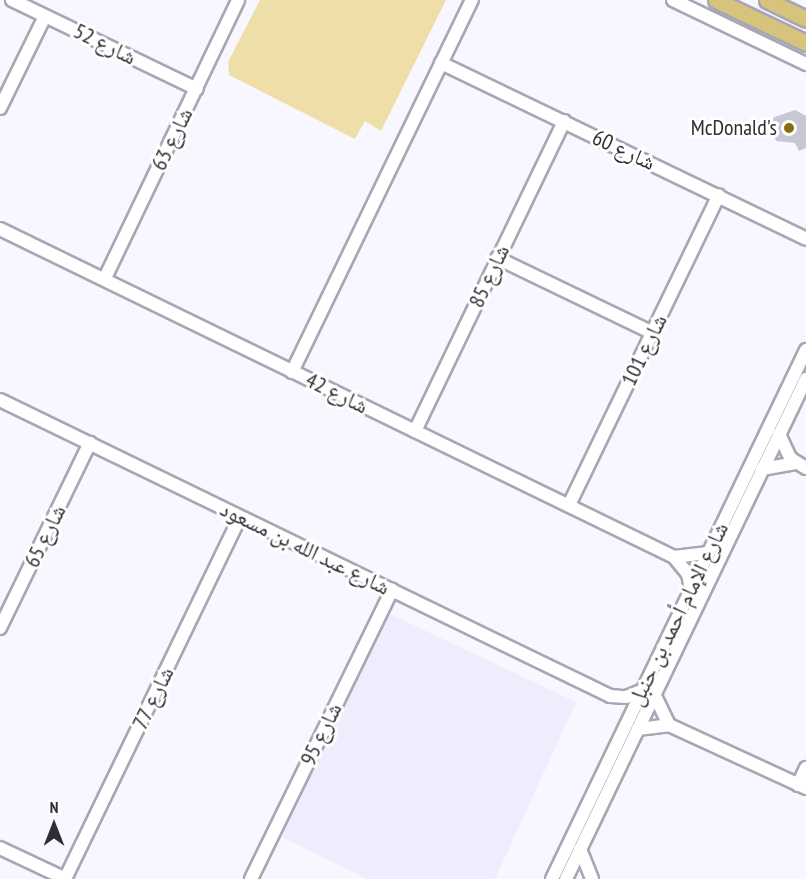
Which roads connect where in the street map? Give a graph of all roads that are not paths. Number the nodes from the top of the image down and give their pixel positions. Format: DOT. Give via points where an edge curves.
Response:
graph roads {
  1 [pos="12,0"];
  2 [pos="238,0"];
  3 [pos="472,0"];
  4 [pos="673,0"];
  5 [pos="716,0"];
  6 [pos="767,0"];
  7 [pos="45,16"];
  8 [pos="806,19"];
  9 [pos="806,43"];
  10 [pos="441,63"];
  11 [pos="806,64"];
  12 [pos="197,89"];
  13 [pos="0,108"];
  14 [pos="564,122"];
  15 [pos="719,195"];
  16 [pos="0,229"];
  17 [pos="806,239"];
  18 [pos="497,258"];
  19 [pos="105,278"];
  20 [pos="653,333"];
  21 [pos="806,350"];
  22 [pos="292,372"];
  23 [pos="806,379"];
  24 [pos="0,400"];
  25 [pos="415,431"];
  26 [pos="779,434"];
  27 [pos="90,443"];
  28 [pos="800,466"];
  29 [pos="762,469"];
  30 [pos="569,505"];
  31 [pos="240,517"];
  32 [pos="708,553"];
  33 [pos="674,556"];
  34 [pos="691,589"];
  35 [pos="392,590"];
  36 [pos="0,628"];
  37 [pos="641,691"];
  38 [pos="654,694"];
  39 [pos="610,696"];
  40 [pos="626,723"];
  41 [pos="669,725"];
  42 [pos="638,729"];
  43 [pos="806,768"];
  44 [pos="802,787"];
  45 [pos="0,848"];
  46 [pos="580,849"];
  47 [pos="66,879"];
  48 [pos="251,879"];
  49 [pos="552,879"];
  50 [pos="566,879"];
  51 [pos="592,879"];
  1 -- 7 [label="street, شارع 52"];
  2 -- 12 [label="street, شارع 63"];
  3 -- 10 [label="street"];
  4 -- 11 [label="street"];
  5 -- 9 [label="main road"];
  6 -- 8 [label="main road"];
  7 -- 12 [label="street, شارع 52"];
  7 -- 13 [label="street"];
  10 -- 14 [label="street, شارع 60"];
  10 -- 22 [label="street"];
  12 -- 19 [label="street, شارع 63"];
  14 -- 15 [label="street, شارع 60"];
  14 -- 18 [label="street, شارع 85"];
  15 -- 17 [label="street, شارع 60"];
  15 -- 20 [label="street, شارع 101"];
  16 -- 19 [label="street, شارع 42"];
  18 -- 20 [label="street"];
  18 -- 25 [label="street, شارع 85"];
  19 -- 22 [label="street, شارع 42"];
  20 -- 30 [label="street, شارع 101"];
  21 -- 32 [label="street, شارع الإمام أحمد بن حنبل"];
  22 -- 25 [label="street, شارع 42"];
  23 -- 26 [label="street, شارع الإمام أحمد بن حنبل"];
  24 -- 27 [label="street, شارع عبد الله بن مسعود"];
  25 -- 30 [label="street, شارع 42"];
  26 -- 28 [label="street"];
  26 -- 29 [label="street, شارع الإمام أحمد بن حنبل"];
  27 -- 31 [label="street, شارع عبد الله بن مسعود"];
  27 -- 36 [label="street, شارع 65"];
  28 -- 29 [label="street"];
  29 -- 38 [label="street, شارع الإمام أحمد بن حنبل"];
  30 -- 33 [label="street, شارع 42"];
  31 -- 35 [label="street, شارع عبد الله بن مسعود"];
  31 -- 47 [label="street, شارع 77"];
  32 -- 33 [label="street, شارع 42" via="688,559"];
  32 -- 34 [label="street, شارع الإمام أحمد بن حنبل"];
  33 -- 34 [label="street" via="684,567"];
  34 -- 37 [label="street, شارع الإمام أحمد بن حنبل"];
  35 -- 39 [label="street, شارع عبد الله بن مسعود"];
  35 -- 48 [label="street, شارع 95"];
  37 -- 39 [label="street" via="626,697"];
  37 -- 40 [label="street, شارع الإمام أحمد بن حنبل"];
  38 -- 41 [label="street"];
  38 -- 42 [label="street, شارع الإمام أحمد بن حنبل"];
  39 -- 40 [label="street"];
  40 -- 49 [label="street, شارع الإمام أحمد بن حنبل"];
  41 -- 42 [label="street"];
  41 -- 44 [label="street"];
  42 -- 46 [label="street, شارع الإمام أحمد بن حنبل"];
  43 -- 44 [label="street"];
  45 -- 47 [label="street"];
  46 -- 50 [label="street, شارع الإمام أحمد بن حنبل"];
  46 -- 51 [label="street"];
}
